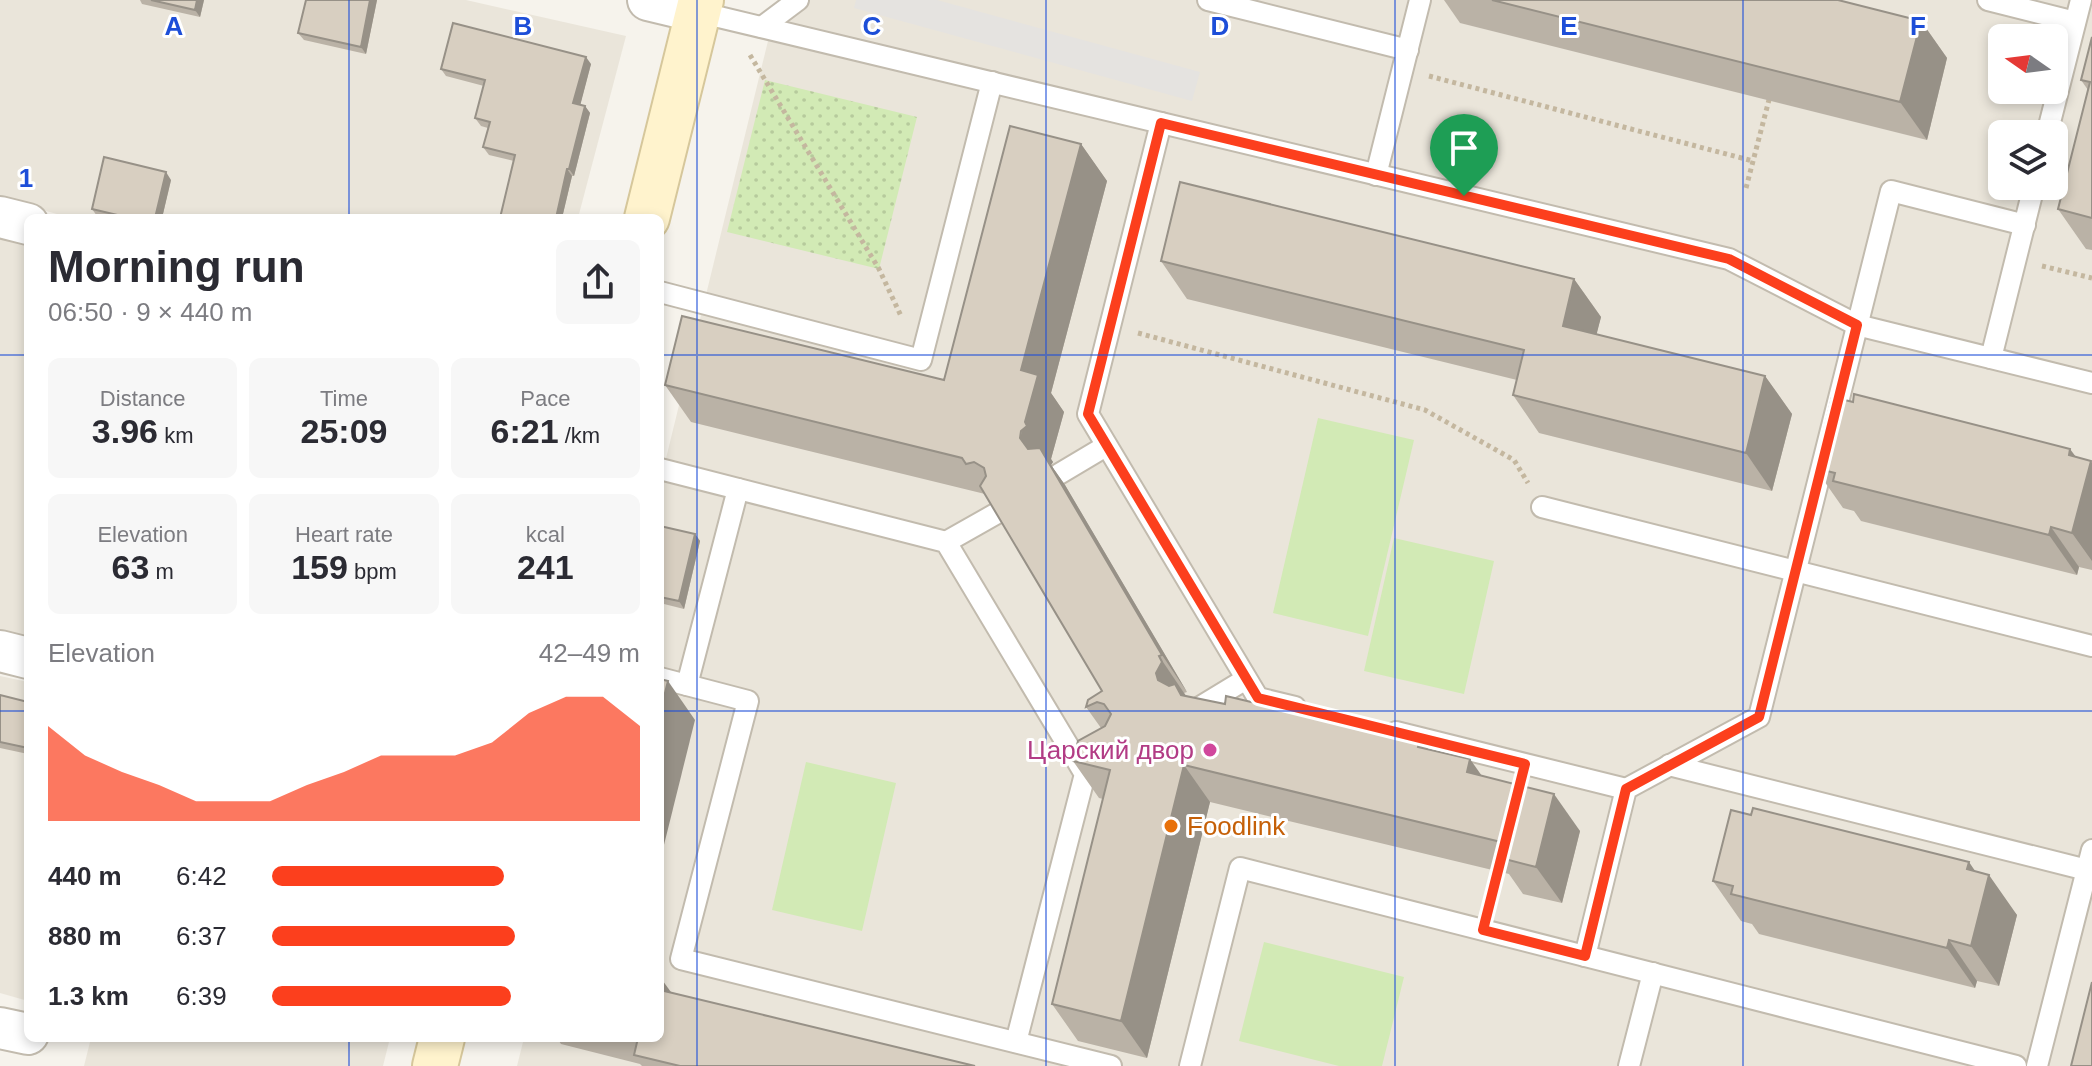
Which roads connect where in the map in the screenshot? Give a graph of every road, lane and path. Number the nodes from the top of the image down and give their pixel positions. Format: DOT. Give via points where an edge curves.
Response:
graph roads {
  1 [pos="648,0"];
  2 [pos="798,0"];
  3 [pos="1208,0"];
  4 [pos="1420,0"];
  5 [pos="1988,0"];
  6 [pos="2081,0"];
  7 [pos="710,10"];
  8 [pos="2075,22"];
  9 [pos="762,27"];
  10 [pos="1405,59"];
  11 [pos="992,82"];
  12 [pos="1772,88"];
  13 [pos="2050,120"];
  14 [pos="1161,123"];
  15 [pos="1753,161"];
  16 [pos="1376,175"];
  17 [pos="1746,188"];
  18 [pos="2031,200"];
  19 [pos="648,214"];
  20 [pos="0,217"];
  21 [pos="24,223"];
  22 [pos="2025,225"];
  23 [pos="2016,259"];
  24 [pos="2092,278"];
  25 [pos="664,293"];
  26 [pos="1110,325"];
  27 [pos="1857,325"];
  28 [pos="1991,358"];
  29 [pos="921,360"];
  30 [pos="2092,383"];
  31 [pos="1106,446"];
  32 [pos="664,470"];
  33 [pos="1059,474"];
  34 [pos="738,489"];
  35 [pos="1542,507"];
  36 [pos="999,512"];
  37 [pos="946,542"];
  38 [pos="1796,571"];
  39 [pos="2092,646"];
  40 [pos="0,651"];
  41 [pos="24,657"];
  42 [pos="664,679"];
  43 [pos="1246,679"];
  44 [pos="687,685"];
  45 [pos="1195,710"];
  46 [pos="1317,713"];
  47 [pos="1377,727"];
  48 [pos="1669,765"];
  49 [pos="1626,789"];
  50 [pos="1502,854"];
  51 [pos="2090,860"];
  52 [pos="1483,930"];
  53 [pos="1585,956"];
  54 [pos="1653,973"];
  55 [pos="0,1028"];
  56 [pos="24,1033"];
  57 [pos="441,1042"];
  58 [pos="1016,1042"];
  59 [pos="435,1066"];
  60 [pos="1111,1066"];
  61 [pos="1190,1066"];
  62 [pos="1629,1066"];
  63 [pos="2016,1066"];
  64 [pos="2037,1066"];
  1 -- 7 [label="street"];
  2 -- 9 [label="lane"];
  3 -- 10 [label="lane"];
  4 -- 10 [label="lane"];
  5 -- 8 [label="lane"];
  6 -- 8 [label="lane"];
  7 -- 9 [label="lane"];
  7 -- 19 [label="street"];
  7 -- 29 [label="path" via="879,269"];
  8 -- 13 [label="lane"];
  9 -- 11 [label="lane"];
  10 -- 15 [label="path"];
  10 -- 16 [label="lane"];
  11 -- 14 [label="lane"];
  11 -- 29 [label="lane"];
  12 -- 15 [label="path"];
  14 -- 16 [label="lane"];
  14 -- 26 [label="lane"];
  15 -- 17 [label="path"];
  16 -- 27 [label="lane" via="1729,259"];
  18 -- 22 [label="lane"];
  20 -- 21 [label="street"];
  22 -- 23 [label="lane"];
  22 -- 27 [label="lane" via="1891,191"];
  23 -- 24 [label="path"];
  23 -- 28 [label="lane"];
  25 -- 29 [label="lane"];
  26 -- 31 [label="lane" via="1088,414"];
  26 -- 35 [label="path" via="1425,410 1514,460"];
  27 -- 28 [label="lane"];
  27 -- 38 [label="lane"];
  28 -- 30 [label="lane"];
  31 -- 33 [label="lane"];
  31 -- 43 [label="lane"];
  32 -- 34 [label="lane"];
  34 -- 37 [label="lane"];
  34 -- 44 [label="lane"];
  35 -- 38 [label="lane"];
  36 -- 37 [label="lane"];
  37 -- 58 [label="lane" via="1091,770"];
  38 -- 39 [label="lane"];
  38 -- 48 [label="lane" via="1759,717"];
  40 -- 41 [label="street"];
  42 -- 44 [label="lane"];
  43 -- 45 [label="lane"];
  43 -- 46 [label="lane" via="1258,698"];
  44 -- 58 [label="lane" via="748,701 681,959"];
  47 -- 49 [label="lane"];
  48 -- 49 [label="lane"];
  48 -- 51 [label="lane"];
  49 -- 53 [label="lane"];
  50 -- 52 [label="path"];
  51 -- 64 [label="lane"];
  52 -- 53 [label="lane"];
  52 -- 61 [label="lane" via="1240,868"];
  53 -- 54 [label="lane"];
  54 -- 62 [label="lane"];
  54 -- 63 [label="lane"];
  55 -- 56 [label="street"];
  57 -- 59 [label="street"];
  58 -- 60 [label="lane"];
}
